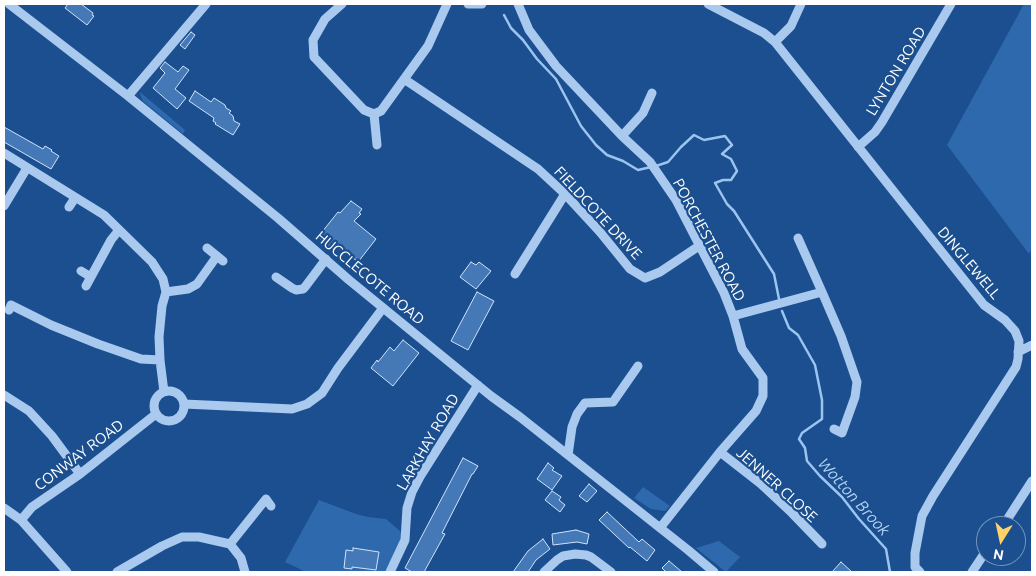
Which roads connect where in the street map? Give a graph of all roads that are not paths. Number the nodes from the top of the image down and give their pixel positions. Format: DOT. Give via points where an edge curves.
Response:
graph roads {
  1 [pos="9,4"];
  2 [pos="206,4"];
  3 [pos="342,4"];
  4 [pos="447,4"];
  5 [pos="468,4"];
  6 [pos="482,4"];
  7 [pos="518,4"];
  8 [pos="708,4"];
  9 [pos="801,4"];
  10 [pos="951,4"];
  11 [pos="775,42"];
  12 [pos="404,79"];
  13 [pos="652,94"];
  14 [pos="128,96"];
  15 [pos="374,114"];
  16 [pos="622,136"];
  17 [pos="377,145"];
  18 [pos="858,147"];
  19 [pos="4,154"];
  20 [pos="27,168"];
  21 [pos="565,194"];
  22 [pos="75,198"];
  23 [pos="4,206"];
  24 [pos="69,207"];
  25 [pos="119,230"];
  26 [pos="798,238"];
  27 [pos="699,246"];
  28 [pos="207,248"];
  29 [pos="326,259"];
  30 [pos="81,271"];
  31 [pos="515,274"];
  32 [pos="91,276"];
  33 [pos="276,277"];
  34 [pos="86,286"];
  35 [pos="166,292"];
  36 [pos="822,292"];
  37 [pos="11,304"];
  38 [pos="383,308"];
  39 [pos="733,316"];
  40 [pos="1032,345"];
  41 [pos="1018,352"];
  42 [pos="160,360"];
  43 [pos="638,366"];
  44 [pos="478,385"];
  45 [pos="164,392"];
  46 [pos="4,395"];
  47 [pos="184,404"];
  48 [pos="156,414"];
  49 [pos="834,429"];
  50 [pos="720,452"];
  51 [pos="568,455"];
  52 [pos="80,474"];
  53 [pos="1032,481"];
  54 [pos="265,499"];
  55 [pos="4,508"];
  56 [pos="1009,516"];
  57 [pos="21,520"];
  58 [pos="660,528"];
  59 [pos="815,542"];
  60 [pos="230,544"];
  61 [pos="703,569"];
  62 [pos="67,572"];
  63 [pos="117,572"];
  64 [pos="245,572"];
  65 [pos="390,572"];
  66 [pos="544,572"];
  67 [pos="611,572"];
  68 [pos="714,572"];
  69 [pos="920,572"];
  1 -- 14 [label="street, HUCCLECOTE ROAD"];
  2 -- 14 [label="street"];
  3 -- 15 [label="street" via="326,19 313,40 314,57 364,110"];
  4 -- 12 [label="street" via="428,46"];
  5 -- 6 [label="street"];
  7 -- 16 [label="street, PORCHESTER ROAD" via="529,30 556,66"];
  8 -- 11 [label="street, DINGLEWELL"];
  9 -- 11 [label="street" via="792,26"];
  10 -- 18 [label="street, LYNTON ROAD" via="882,122"];
  11 -- 18 [label="street, DINGLEWELL"];
  12 -- 15 [label="street" via="381,111"];
  12 -- 21 [label="street, FIELDCOTE DRIVE" via="538,169"];
  13 -- 16 [label="street" via="643,113"];
  14 -- 29 [label="street, HUCCLECOTE ROAD"];
  15 -- 17 [label="street"];
  16 -- 27 [label="street, PORCHESTER ROAD" via="653,166 676,200"];
  18 -- 41 [label="street, DINGLEWELL" via="984,305 1015,331"];
  19 -- 20 [label="street"];
  20 -- 22 [label="street"];
  20 -- 23 [label="street"];
  21 -- 27 [label="street, FIELDCOTE DRIVE" via="630,269 645,278"];
  21 -- 31 [label="street"];
  22 -- 24 [label="street"];
  22 -- 25 [label="street" via="104,215"];
  25 -- 32 [label="street"];
  25 -- 35 [label="street" via="152,262 163,279"];
  26 -- 36 [label="street"];
  27 -- 39 [label="street, PORCHESTER ROAD"];
  28 -- 35 [label="street" via="220,258 197,284 188,289"];
  29 -- 33 [label="street" via="303,289 296,290"];
  29 -- 38 [label="street, HUCCLECOTE ROAD"];
  30 -- 32 [label="street"];
  32 -- 34 [label="street"];
  35 -- 42 [label="street" via="159,337"];
  36 -- 39 [label="street"];
  36 -- 49 [label="street" via="857,382 856,397 842,433"];
  37 -- 42 [label="street" via="98,344 141,359"];
  38 -- 44 [label="street, HUCCLECOTE ROAD"];
  38 -- 47 [label="street" via="322,393 306,404 292,408"];
  39 -- 50 [label="street, PORCHESTER ROAD" via="742,349 763,378 763,396 756,411"];
  40 -- 41 [label="street"];
  41 -- 69 [label="street" via="1016,367 922,516 915,553 915,567"];
  42 -- 45 [label="street"];
  43 -- 51 [label="street" via="613,402 586,403 577,414"];
  44 -- 51 [label="street, HUCCLECOTE ROAD"];
  44 -- 65 [label="street, LARKHAY ROAD" via="412,492 407,508 405,540"];
  45 -- 47 [label="street" via="177,394"];
  45 -- 48 [label="street" via="154,402"];
  46 -- 52 [label="street" via="29,411"];
  47 -- 48 [label="street" via="182,415 172,422 164,421"];
  48 -- 52 [label="street, CONWAY ROAD"];
  50 -- 58 [label="street, PORCHESTER ROAD"];
  50 -- 59 [label="street, JENNER CLOSE" via="792,513"];
  51 -- 58 [label="street, HUCCLECOTE ROAD"];
  52 -- 57 [label="street, CONWAY ROAD" via="32,507"];
  53 -- 56 [label="street"];
  54 -- 60 [label="street"];
  55 -- 57 [label="street"];
  57 -- 62 [label="street"];
  58 -- 61 [label="street, HUCCLECOTE ROAD"];
  60 -- 63 [label="street" via="199,536 182,537"];
  60 -- 64 [label="street"];
  61 -- 68 [label="street, HUCCLECOTE ROAD"];
  66 -- 67 [label="street" via="557,560 575,554 591,557"];
}
